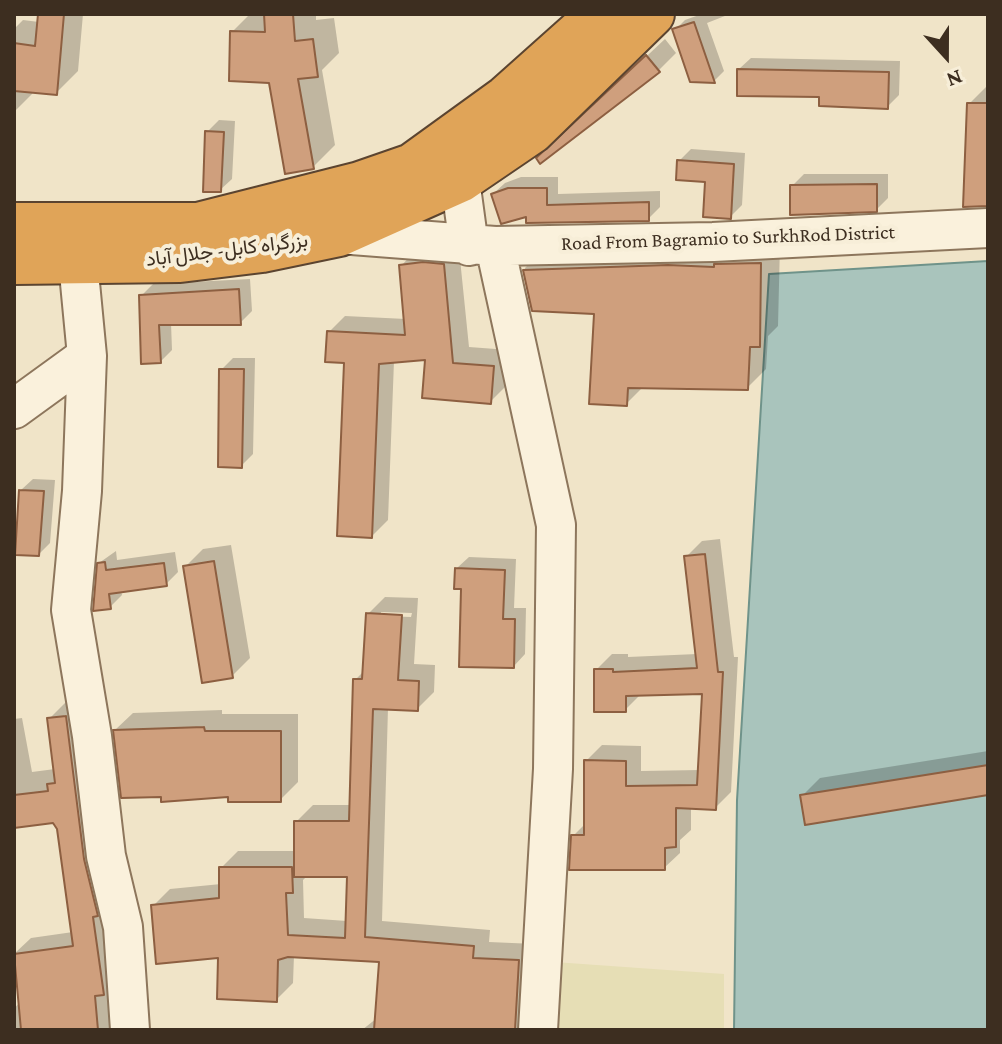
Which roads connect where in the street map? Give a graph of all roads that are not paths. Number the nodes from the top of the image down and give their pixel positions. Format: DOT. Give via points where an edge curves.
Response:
graph roads {
  1 [pos="600,14"];
  2 [pos="652,14"];
  3 [pos="460,180"];
  4 [pos="14,225"];
  5 [pos="988,228"];
  6 [pos="339,234"];
  7 [pos="482,246"];
  8 [pos="14,262"];
  9 [pos="78,262"];
  10 [pos="87,356"];
  11 [pos="14,409"];
  12 [pos="130,1030"];
  13 [pos="538,1030"];
  1 -- 4 [label="highway, بزرگراه کابل- جلال آباد" via="506,98 412,166 198,225"];
  2 -- 3 [label="highway, بزرگراه کابل- جلال آباد" via="532,131"];
  3 -- 6 [label="highway, بزرگراه کابل- جلال آباد"];
  3 -- 7 [label="street"];
  5 -- 7 [label="street, Road From Bagramio to SurkhRod District" via="713,242"];
  6 -- 7 [label="street, Road From Bagramio to SurkhRod District"];
  6 -- 9 [label="highway, بزرگراه کابل- جلال آباد" via="180,260"];
  7 -- 13 [label="street" via="556,525 553,769"];
  8 -- 9 [label="highway, بزرگراه کابل- جلال آباد"];
  9 -- 10 [label="street"];
  10 -- 11 [label="street"];
  10 -- 12 [label="street" via="71,610 106,856 123,927"];
}
